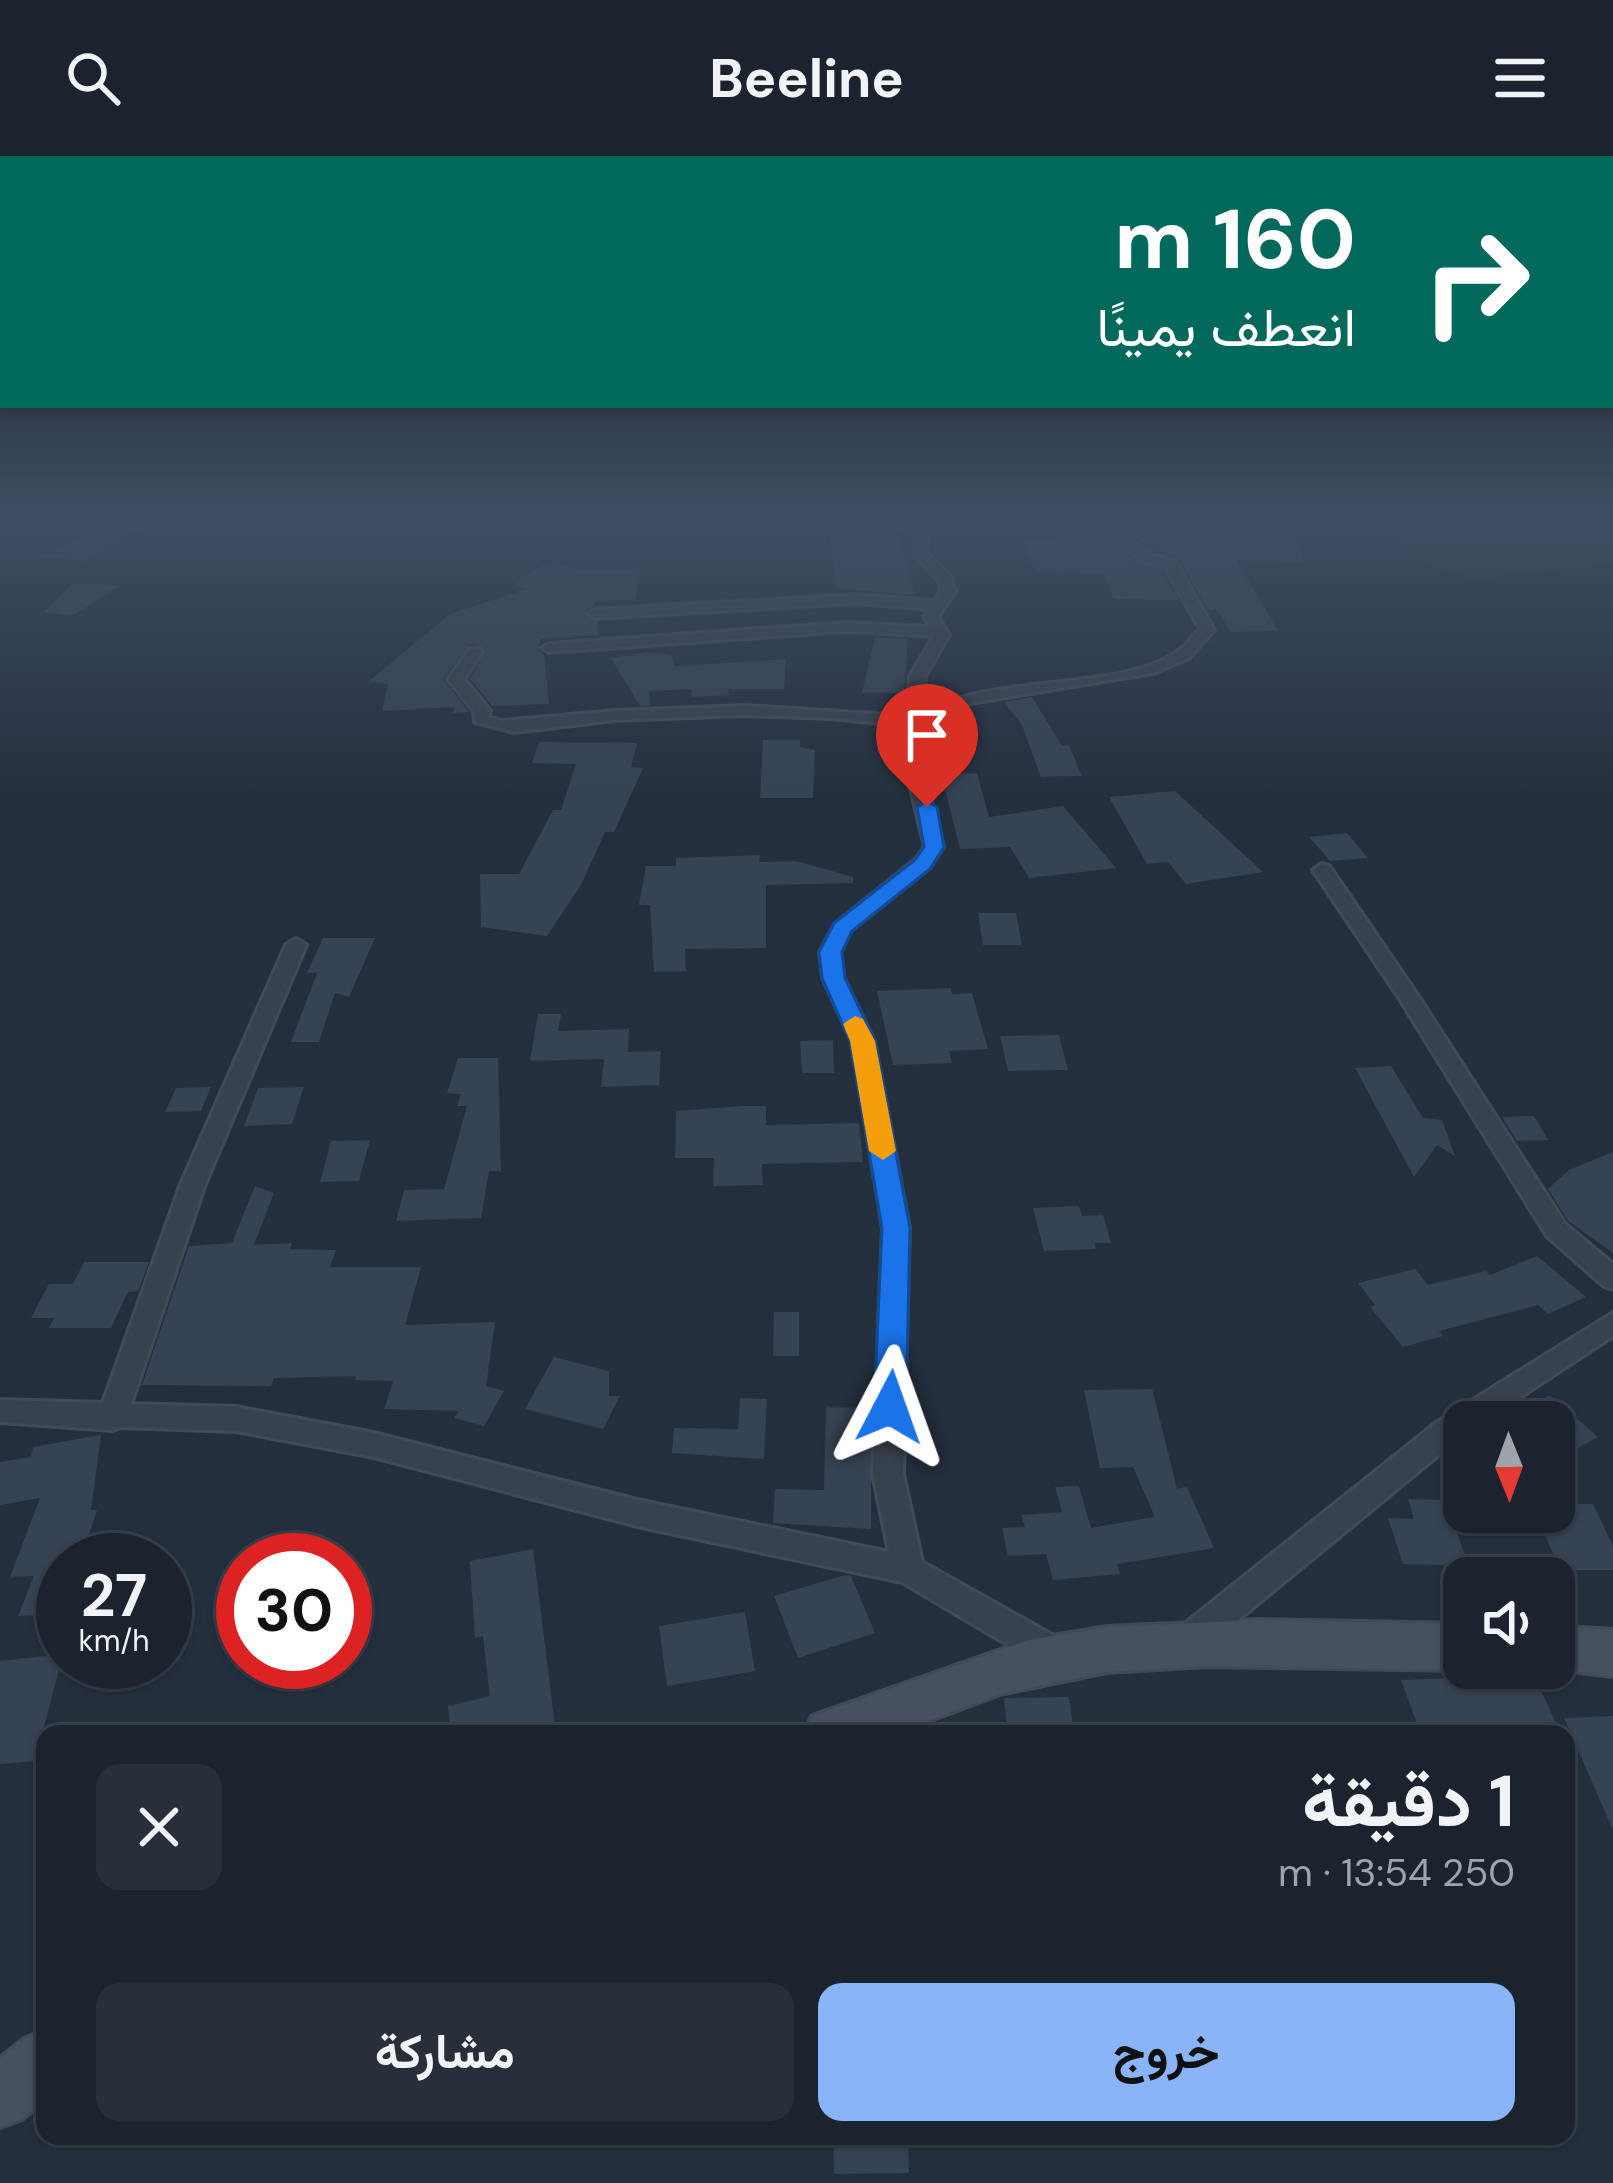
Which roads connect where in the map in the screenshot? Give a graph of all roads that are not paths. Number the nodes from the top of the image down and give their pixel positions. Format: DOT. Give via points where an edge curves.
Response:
graph roads {
  1 [pos="637,612"];
  2 [pos="933,612"];
  3 [pos="1197,612"];
  4 [pos="595,614"];
  5 [pos="940,632"];
  6 [pos="549,647"];
  7 [pos="475,652"];
  8 [pos="916,722"];
  9 [pos="1322,870"];
  10 [pos="296,945"];
  11 [pos="1613,1279"];
  12 [pos="1613,1323"];
  13 [pos="0,1412"];
  14 [pos="112,1418"];
  15 [pos="908,1570"];
  16 [pos="1181,1646"];
  17 [pos="1443,1647"];
  18 [pos="1575,1650"];
  19 [pos="1613,1653"];
  20 [pos="1059,1657"];
  21 [pos="855,1725"];
  22 [pos="36,2067"];
  23 [pos="0,2097"];
  1 -- 4 [label="street"];
  2 -- 5 [label="street"];
  3 -- 8 [label="street" via="1207,629 1198,647 1151,668 976,698"];
  5 -- 6 [label="street" via="847,627"];
  5 -- 8 [label="street" via="939,650 920,670"];
  7 -- 8 [label="street" via="455,679 494,726 801,711"];
  8 -- 15 [label="street" via="907,739 934,847 842,928 830,952 833,978 863,1041 896,1228 888,1474"];
  9 -- 11 [label="street" via="1556,1229"];
  10 -- 14 [label="street" via="194,1184"];
  12 -- 16 [label="street" via="1446,1431"];
  13 -- 14 [label="street"];
  14 -- 15 [label="street" via="236,1418"];
  15 -- 20 [label="street"];
  16 -- 17 [label="main road"];
  16 -- 20 [label="main road"];
  18 -- 19 [label="main road"];
  20 -- 21 [label="main road"];
  22 -- 23 [label="main road"];
}
